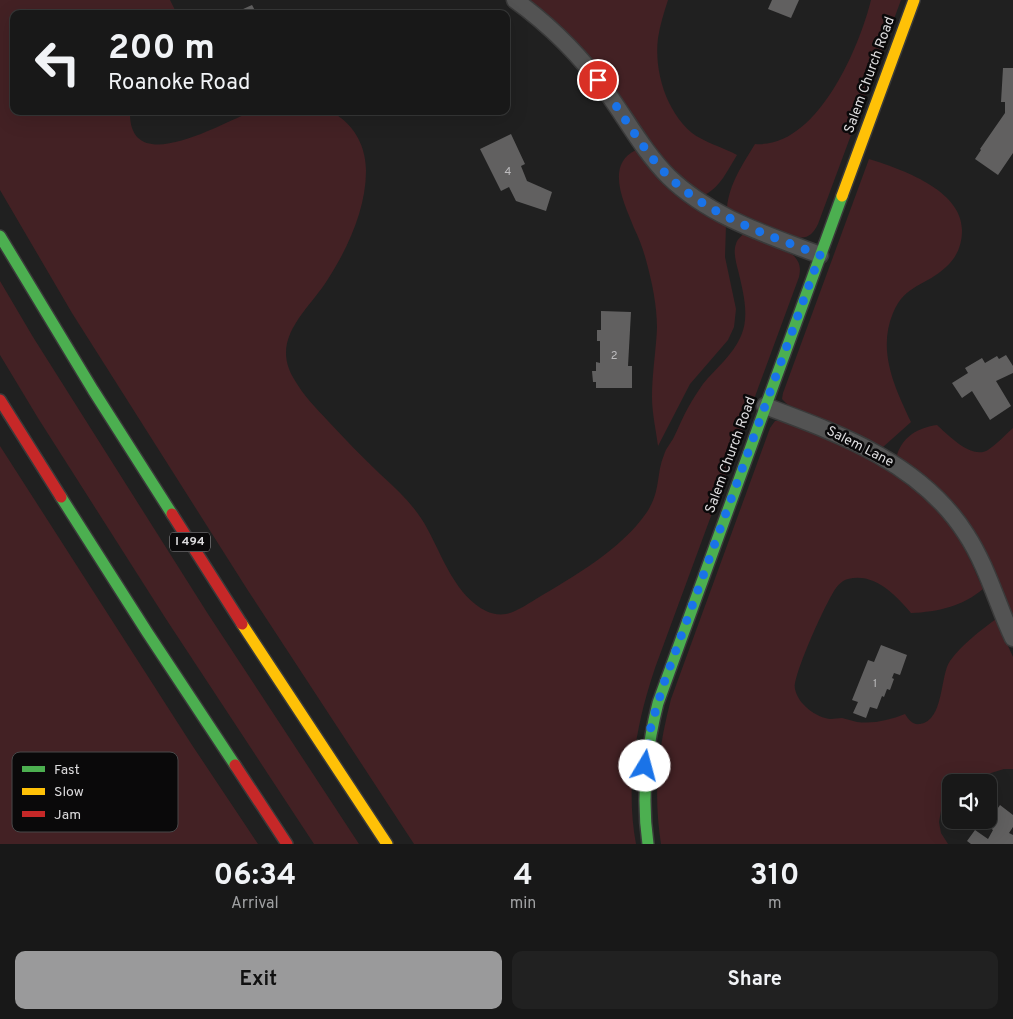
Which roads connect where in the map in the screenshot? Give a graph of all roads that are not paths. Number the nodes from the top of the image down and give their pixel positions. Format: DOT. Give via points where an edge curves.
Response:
graph roads {
  1 [pos="515,0"];
  2 [pos="914,0"];
  3 [pos="0,236"];
  4 [pos="820,255"];
  5 [pos="0,400"];
  6 [pos="765,406"];
  7 [pos="1013,638"];
  8 [pos="286,843"];
  9 [pos="387,844"];
  10 [pos="648,844"];
  1 -- 4 [label="street" via="579,56 650,156 681,188 724,215"];
  2 -- 4 [label="main road, Salem Church Road"];
  3 -- 9 [label="main road, I 494" via="166,506"];
  4 -- 6 [label="main road, Salem Church Road"];
  5 -- 8 [label="main road" via="136,616"];
  6 -- 7 [label="street, Salem Lane" via="849,439 888,459 936,497 972,545"];
  6 -- 10 [label="main road, Salem Church Road" via="651,726 645,772"];
}
